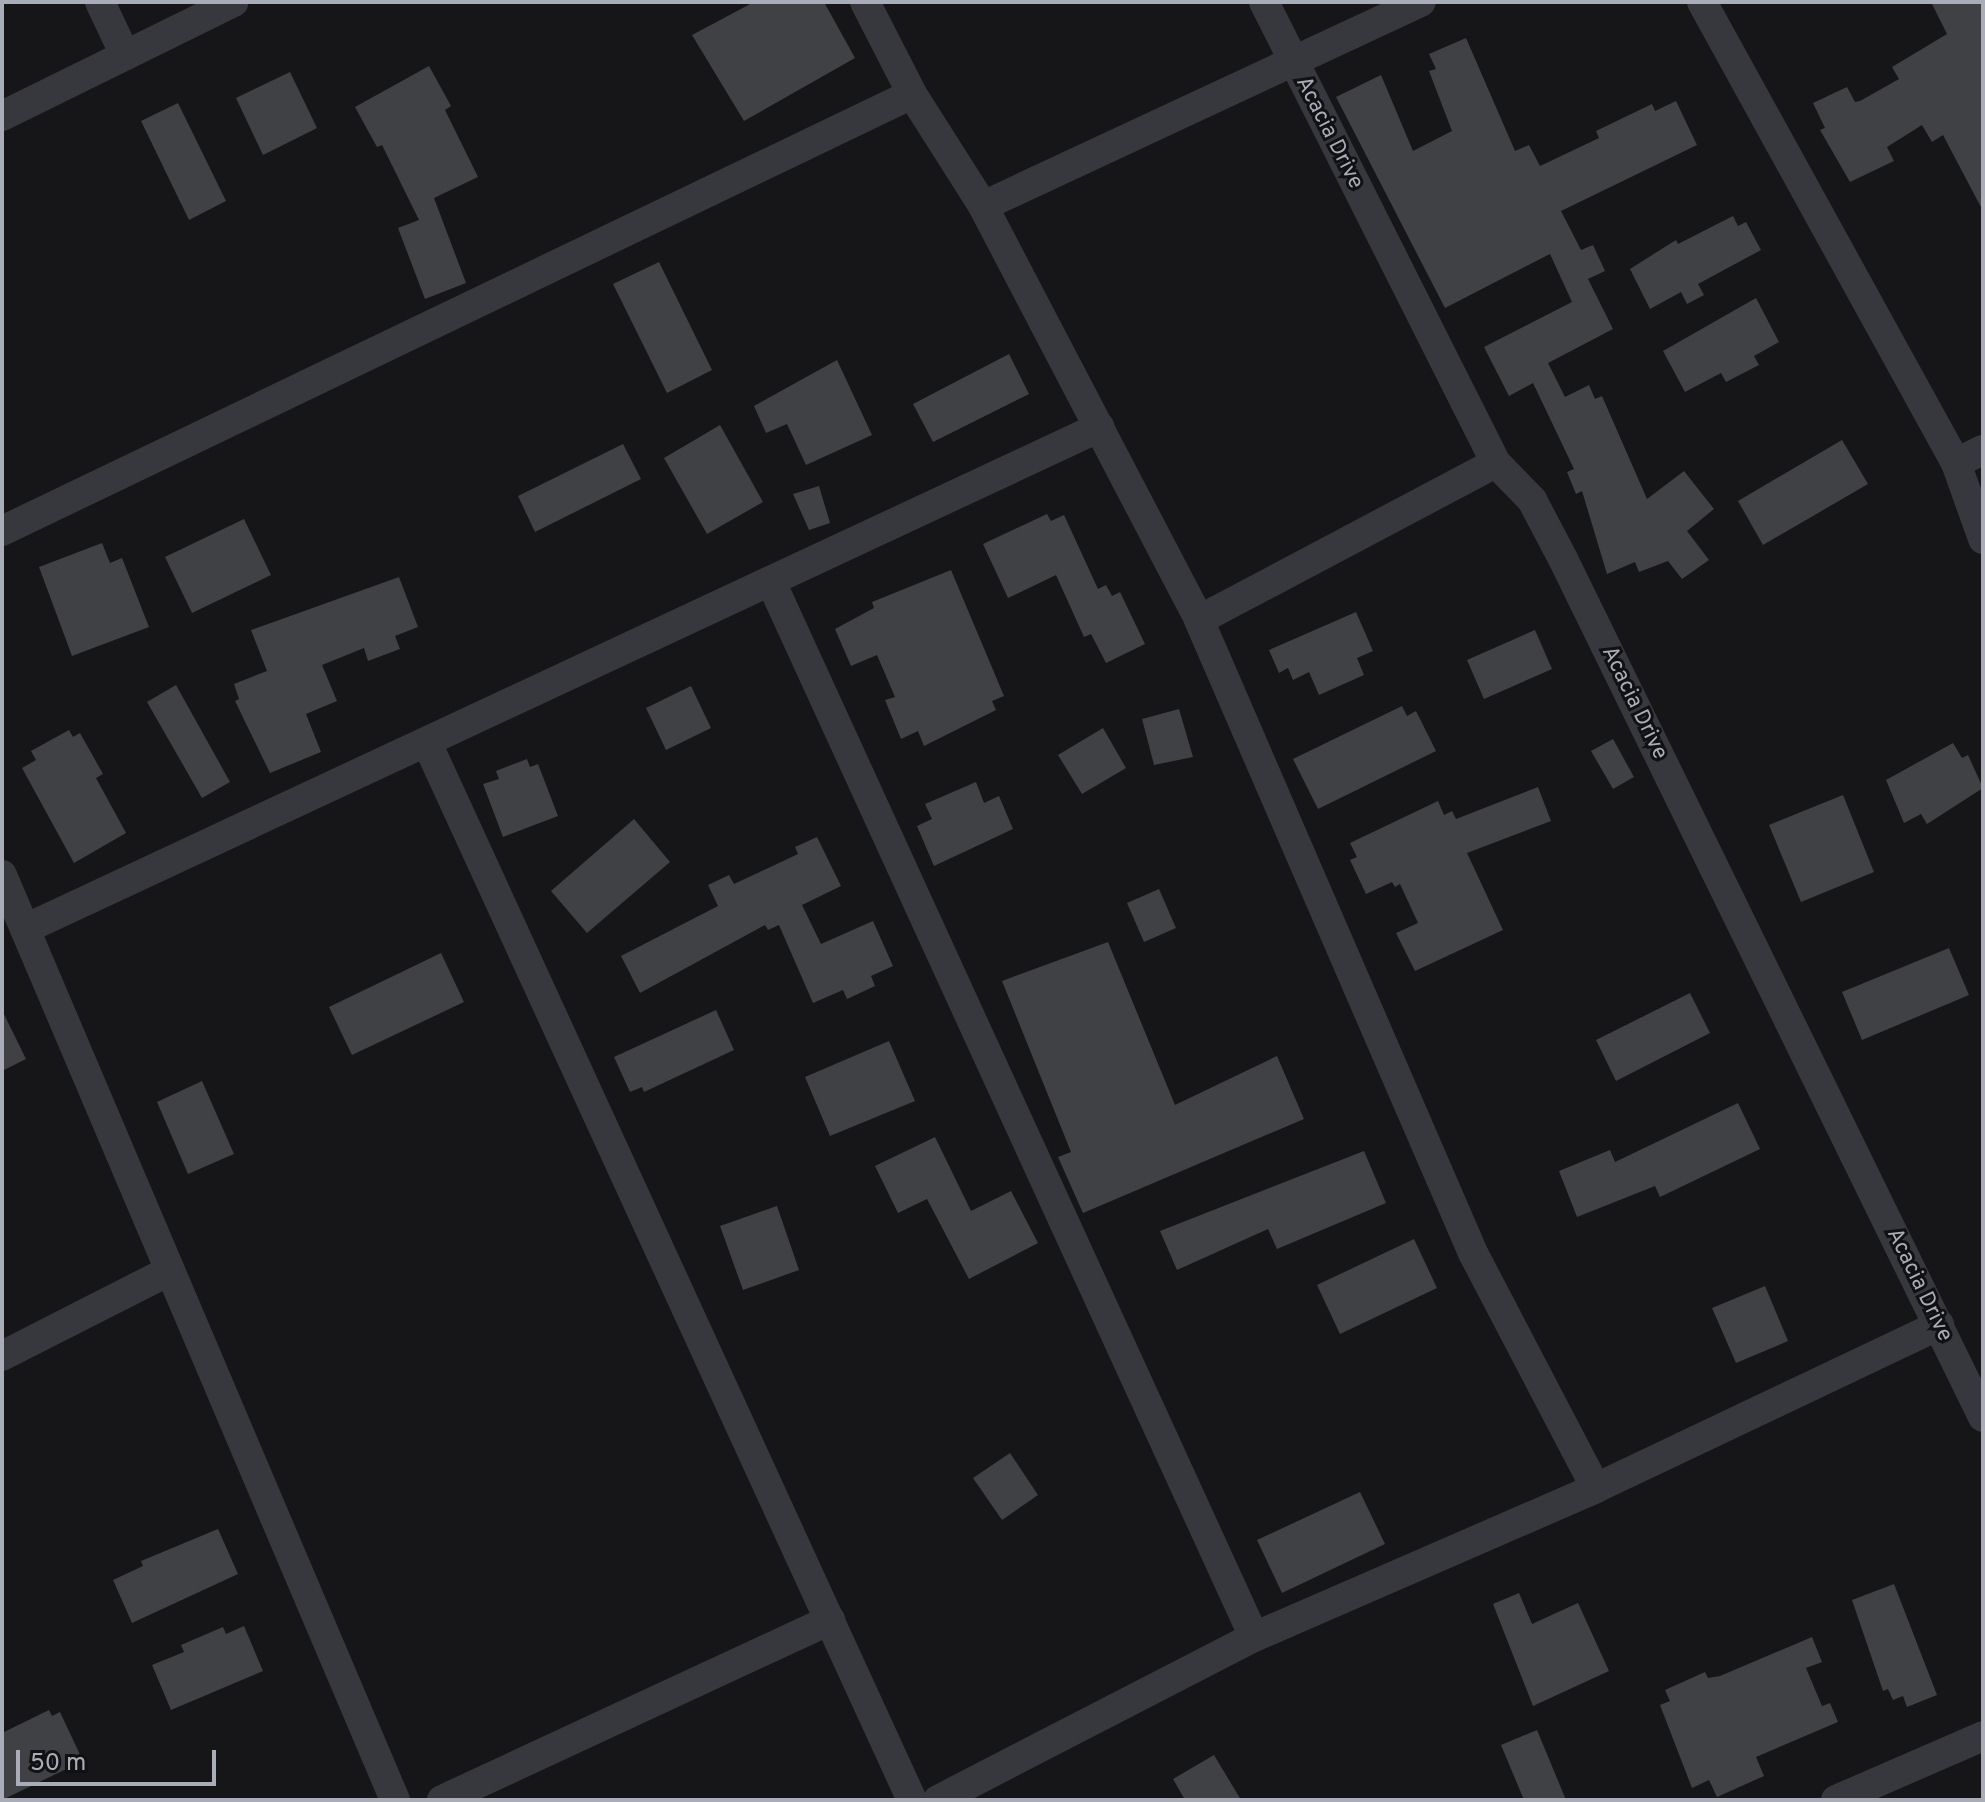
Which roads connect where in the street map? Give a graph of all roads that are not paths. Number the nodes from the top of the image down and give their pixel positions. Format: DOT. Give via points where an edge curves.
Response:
graph roads {
  1 [pos="100,2"];
  2 [pos="234,2"];
  3 [pos="865,2"];
  4 [pos="1264,2"];
  5 [pos="1421,2"];
  6 [pos="1702,2"];
  7 [pos="125,55"];
  8 [pos="1293,61"];
  9 [pos="912,94"];
  10 [pos="2,116"];
  11 [pos="983,206"];
  12 [pos="1100,427"];
  13 [pos="1983,450"];
  14 [pos="1496,463"];
  15 [pos="1956,463"];
  16 [pos="2,531"];
  17 [pos="1983,539"];
  18 [pos="772,584"];
  19 [pos="1199,620"];
  20 [pos="428,745"];
  21 [pos="2,875"];
  22 [pos="25,929"];
  23 [pos="167,1272"];
  24 [pos="1939,1325"];
  25 [pos="2,1356"];
  26 [pos="1983,1417"];
  27 [pos="1596,1488"];
  28 [pos="830,1620"];
  29 [pos="1254,1637"];
  30 [pos="1983,1736"];
  31 [pos="395,1800"];
  32 [pos="442,1800"];
  33 [pos="912,1800"];
  34 [pos="938,1800"];
  35 [pos="1836,1800"];
  1 -- 7 [label="street"];
  2 -- 7 [label="street"];
  3 -- 9 [label="street"];
  4 -- 8 [label="street, Acacia Drive"];
  5 -- 8 [label="street"];
  6 -- 15 [label="street"];
  7 -- 10 [label="street"];
  8 -- 11 [label="street"];
  8 -- 14 [label="street, Acacia Drive"];
  9 -- 11 [label="street"];
  9 -- 16 [label="street"];
  11 -- 12 [label="street"];
  12 -- 18 [label="street"];
  12 -- 19 [label="street"];
  13 -- 15 [label="street"];
  14 -- 19 [label="street"];
  14 -- 24 [label="street, Acacia Drive" via="1532,500 1563,559"];
  15 -- 17 [label="street"];
  18 -- 20 [label="street"];
  18 -- 29 [label="street"];
  19 -- 27 [label="street" via="1473,1253"];
  20 -- 22 [label="street"];
  20 -- 28 [label="street"];
  21 -- 22 [label="street"];
  22 -- 23 [label="street"];
  23 -- 25 [label="street"];
  23 -- 31 [label="street"];
  24 -- 26 [label="street, Acacia Drive"];
  24 -- 27 [label="street"];
  27 -- 29 [label="street"];
  28 -- 32 [label="street"];
  28 -- 33 [label="street"];
  29 -- 34 [label="street"];
  30 -- 35 [label="street"];
}
